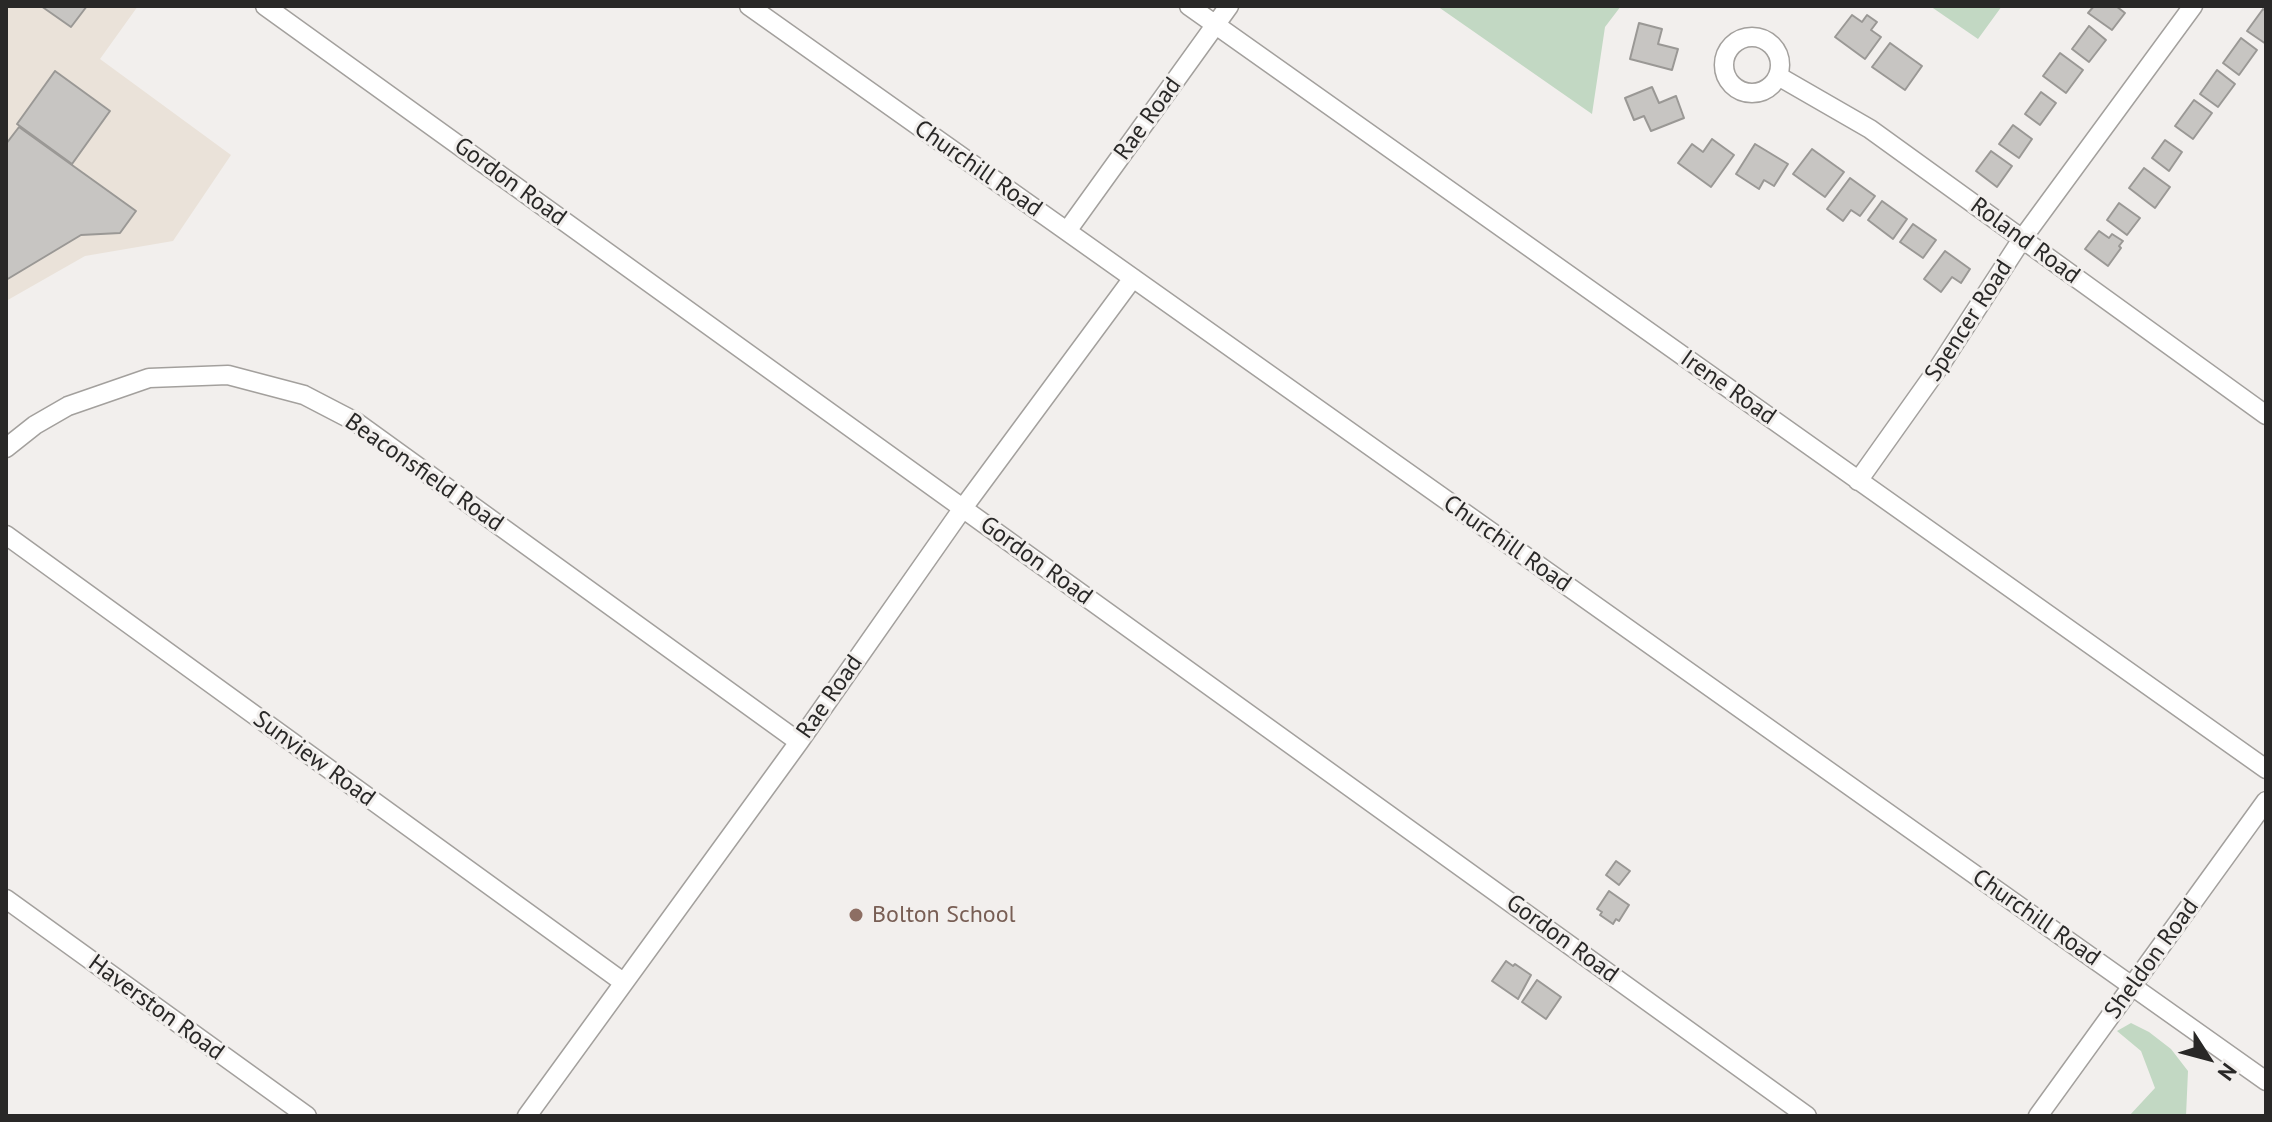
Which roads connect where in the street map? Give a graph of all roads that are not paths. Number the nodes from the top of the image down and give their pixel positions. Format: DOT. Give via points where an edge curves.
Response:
graph roads {
  1 [pos="265,6"];
  2 [pos="749,6"];
  3 [pos="1189,6"];
  4 [pos="1229,6"];
  5 [pos="2193,6"];
  6 [pos="1216,25"];
  7 [pos="1778,76"];
  8 [pos="1067,231"];
  9 [pos="2022,239"];
  10 [pos="1133,278"];
  11 [pos="2266,415"];
  12 [pos="6,448"];
  13 [pos="1858,481"];
  14 [pos="963,508"];
  15 [pos="6,535"];
  16 [pos="799,742"];
  17 [pos="2266,769"];
  18 [pos="2266,801"];
  19 [pos="6,899"];
  20 [pos="623,982"];
  21 [pos="2132,986"];
  22 [pos="2266,1081"];
  23 [pos="307,1116"];
  24 [pos="527,1116"];
  25 [pos="1807,1116"];
  26 [pos="2038,1116"];
  1 -- 14 [label="street, Gordon Road"];
  2 -- 8 [label="street, Churchill Road"];
  3 -- 6 [label="street, Irene Road"];
  4 -- 6 [label="street, Rae Road"];
  5 -- 9 [label="street, Spencer Road"];
  6 -- 8 [label="street, Rae Road"];
  6 -- 13 [label="street, Irene Road"];
  7 -- 9 [label="street, Roland Road" via="1870,129"];
  8 -- 10 [label="street, Churchill Road"];
  9 -- 11 [label="street, Roland Road"];
  9 -- 13 [label="street, Spencer Road"];
  10 -- 14 [label="street, Rae Road"];
  10 -- 21 [label="street, Churchill Road"];
  12 -- 16 [label="street, Beaconsfield Road" via="68,406 149,378 228,375 304,395 356,422"];
  13 -- 17 [label="street, Irene Road"];
  14 -- 16 [label="street, Rae Road"];
  14 -- 25 [label="street, Gordon Road"];
  15 -- 20 [label="street, Sunview Road"];
  16 -- 20 [label="street, Rae Road"];
  18 -- 21 [label="street, Sheldon Road"];
  19 -- 23 [label="street, Haverston Road"];
  20 -- 24 [label="street, Rae Road"];
  21 -- 22 [label="street, Churchill Road"];
  21 -- 26 [label="street, Sheldon Road"];
}
